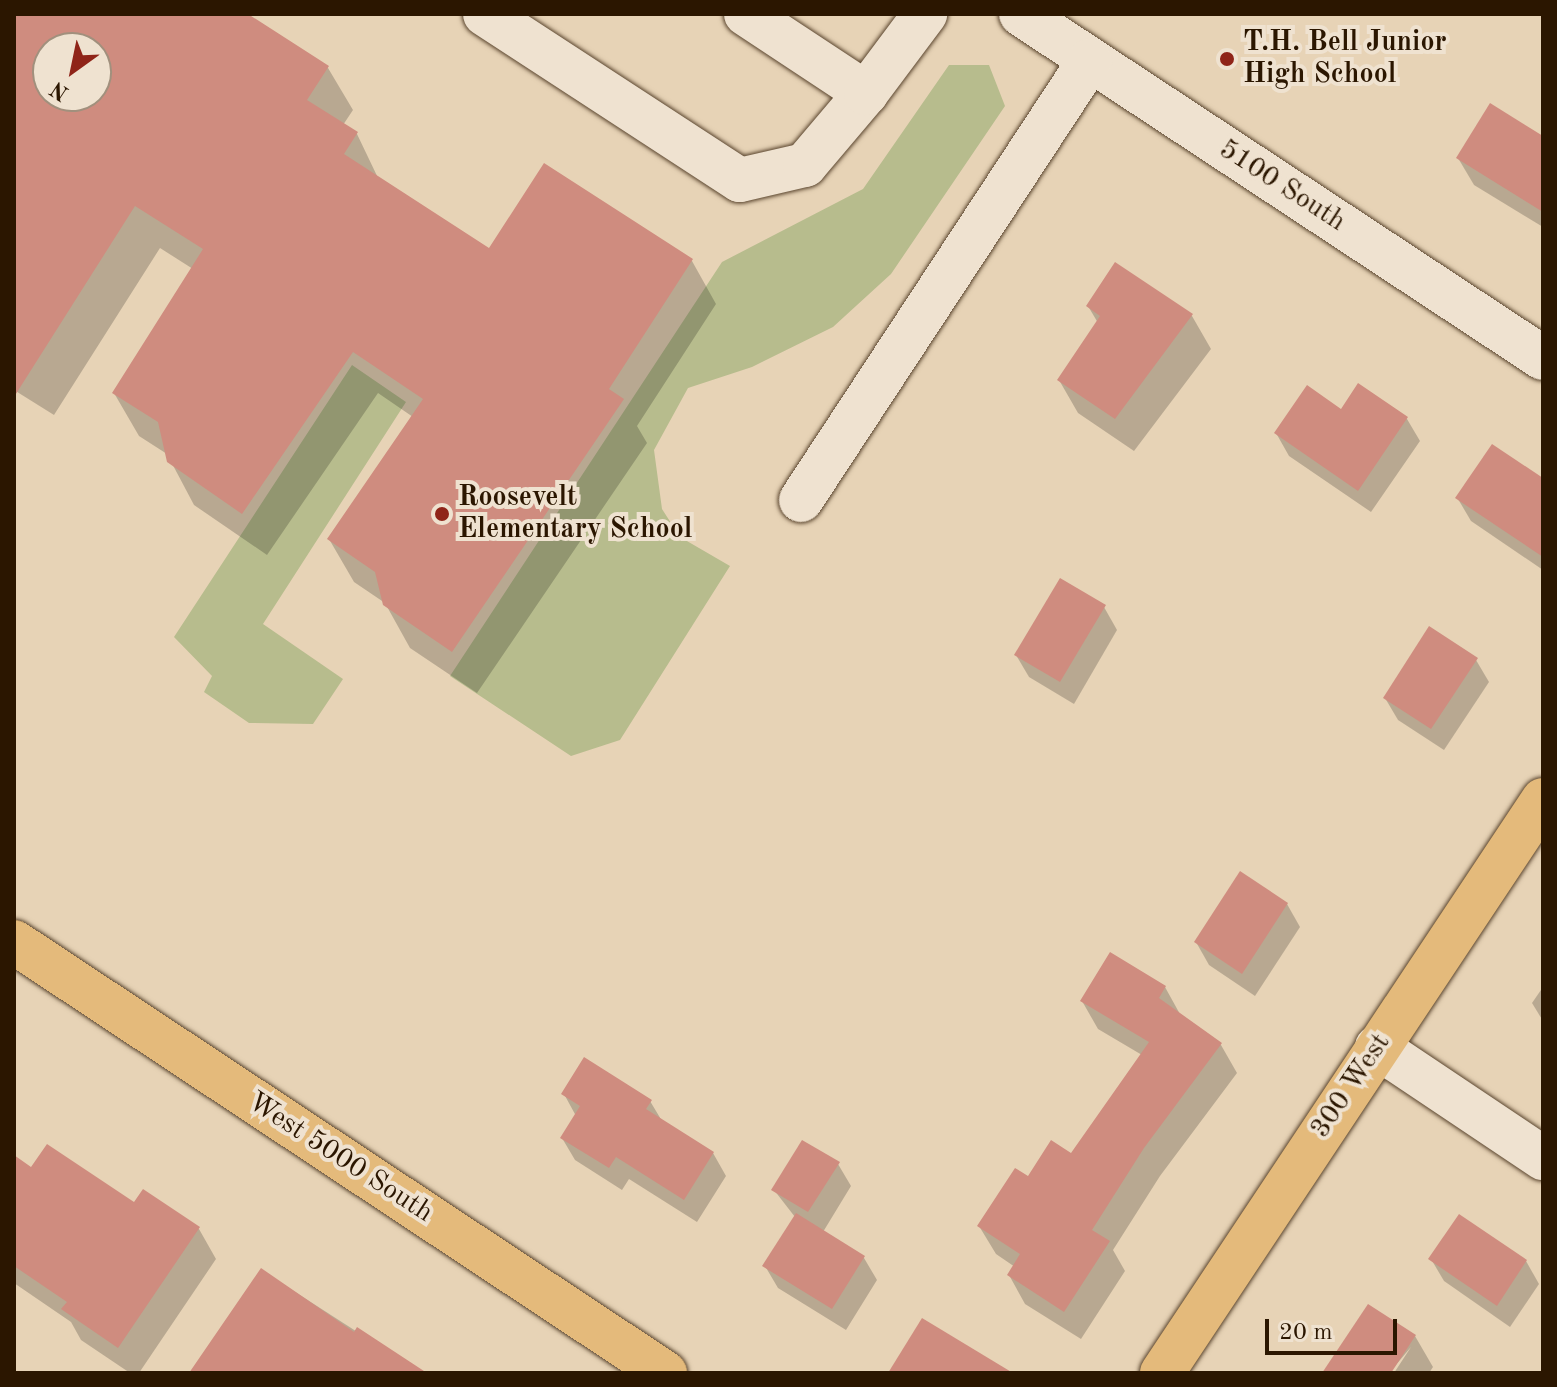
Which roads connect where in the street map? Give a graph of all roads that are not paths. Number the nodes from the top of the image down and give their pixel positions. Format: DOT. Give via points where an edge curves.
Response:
graph roads {
  1 [pos="485,14"];
  2 [pos="746,14"];
  3 [pos="925,14"];
  4 [pos="1021,14"];
  5 [pos="1090,60"];
  6 [pos="866,93"];
  7 [pos="1543,358"];
  8 [pos="801,500"];
  9 [pos="1543,800"];
  10 [pos="14,942"];
  11 [pos="1377,1047"];
  12 [pos="1543,1158"];
  13 [pos="665,1373"];
  14 [pos="1162,1373"];
  1 -- 6 [label="street" via="740,180 805,165"];
  2 -- 6 [label="street"];
  3 -- 6 [label="street"];
  4 -- 5 [label="street, 5100 South"];
  5 -- 7 [label="street, 5100 South"];
  5 -- 8 [label="street"];
  9 -- 11 [label="main road, 300 West"];
  10 -- 13 [label="main road, West 5000 South"];
  11 -- 12 [label="street"];
  11 -- 14 [label="main road, 300 West"];
}
